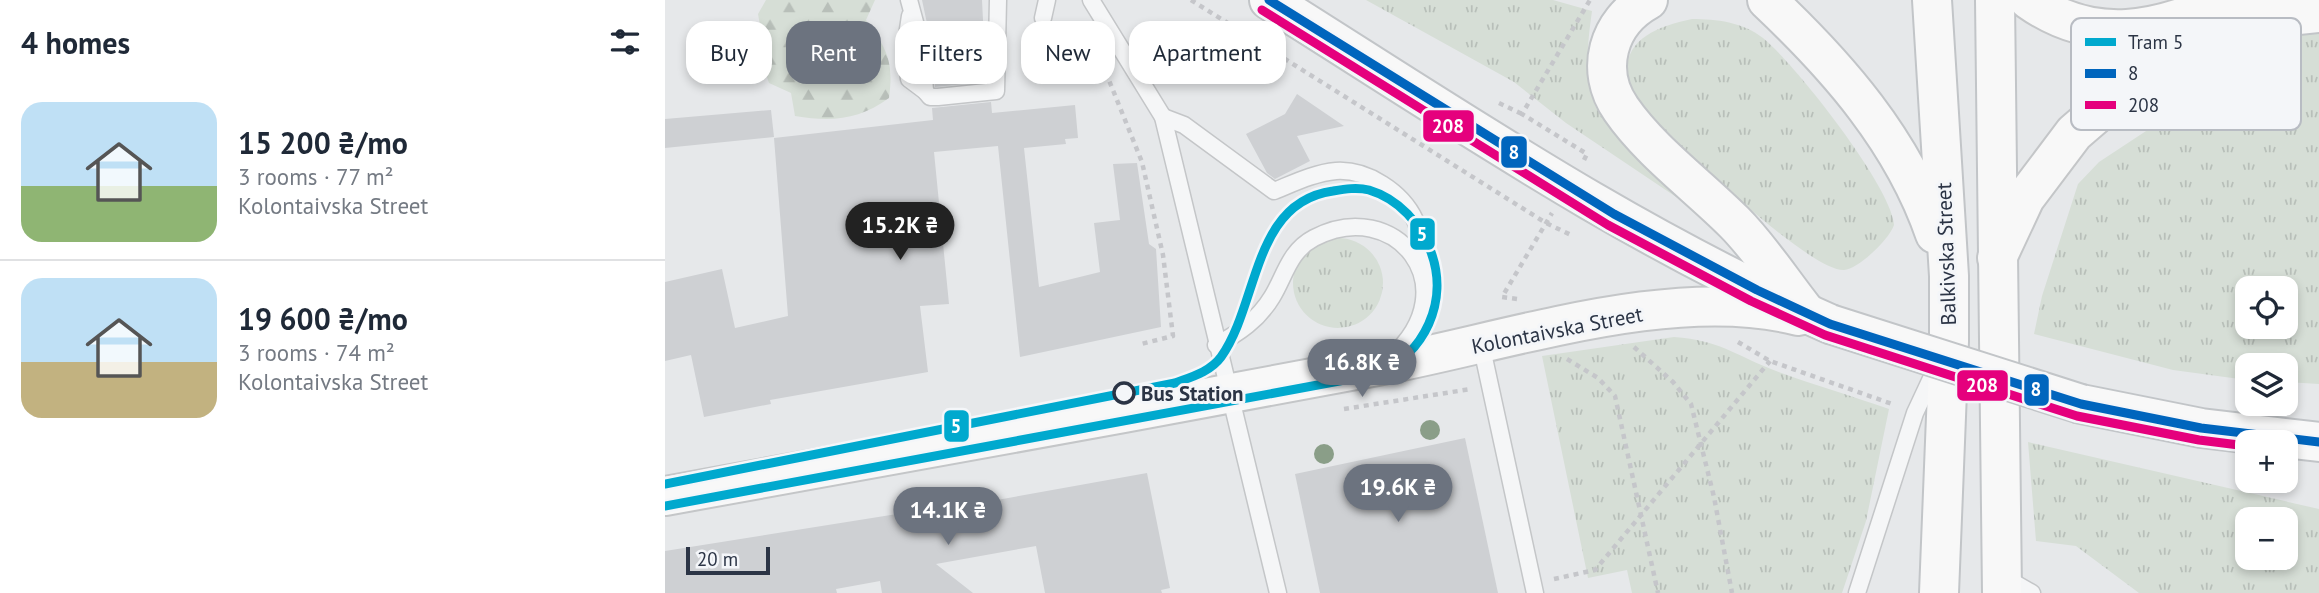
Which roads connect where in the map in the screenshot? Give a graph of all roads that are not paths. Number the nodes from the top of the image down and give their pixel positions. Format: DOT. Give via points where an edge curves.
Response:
graph roads {
  1 [pos="997,0"];
  2 [pos="1047,0"];
  3 [pos="1091,0"];
  4 [pos="1269,0"];
  5 [pos="1648,0"];
  6 [pos="1767,0"];
  7 [pos="1932,0"];
  8 [pos="1995,0"];
  9 [pos="2029,0"];
  10 [pos="2226,0"];
  11 [pos="2257,0"];
  12 [pos="909,7"];
  13 [pos="2319,13"];
  14 [pos="1043,18"];
  15 [pos="2179,18"];
  16 [pos="2239,18"];
  17 [pos="2277,18"];
  18 [pos="2071,23"];
  19 [pos="1163,117"];
  20 [pos="2077,130"];
  21 [pos="1997,258"];
  22 [pos="1949,276"];
  23 [pos="1427,298"];
  24 [pos="1819,319"];
  25 [pos="1949,341"];
  26 [pos="1481,344"];
  27 [pos="1216,345"];
  28 [pos="1379,366"];
  29 [pos="1232,393"];
  30 [pos="2316,441"];
  31 [pos="665,496"];
  32 [pos="2012,587"];
  33 [pos="1534,588"];
  34 [pos="1278,593"];
  35 [pos="1857,593"];
  36 [pos="1939,593"];
  1 -- 12 [label="lane" via="996,91 937,97 925,91 922,48"];
  2 -- 14 [label="lane"];
  3 -- 19 [label="lane"];
  4 -- 24 [label="main road" via="1567,187 1721,274"];
  5 -- 24 [label="main road" via="1622,19 1610,41 1608,72 1614,96 1633,125 1737,225"];
  6 -- 22 [label="main road" via="1843,80 1903,159 1922,197"];
  7 -- 22 [label="main road, Balkivska Street"];
  8 -- 21 [label="main road"];
  9 -- 18 [label="main road"];
  10 -- 15 [label="main road"];
  11 -- 16 [label="main road"];
  13 -- 17 [label="main road"];
  19 -- 23 [label="lane" via="1184,125 1274,191 1338,170 1374,177 1405,204 1415,220"];
  19 -- 27 [label="lane"];
  20 -- 21 [label="main road" via="2025,198"];
  21 -- 32 [label="main road"];
  22 -- 25 [label="main road, Balkivska Street"];
  23 -- 27 [label="lane" via="1413,253 1400,241 1364,227 1343,228 1314,238 1295,252 1262,312 1246,328"];
  23 -- 28 [label="lane" via="1415,330"];
  24 -- 26 [label="main road, Kolontaivska Street" via="1759,307 1683,307"];
  24 -- 30 [label="main road, bridge" via="2081,404 2201,428"];
  25 -- 35 [label="lane" via="1915,412"];
  25 -- 36 [label="main road, Balkivska Street"];
  26 -- 28 [label="main road, Kolontaivska Street"];
  26 -- 33 [label="lane"];
  27 -- 29 [label="lane"];
  28 -- 29 [label="main road, Kolontaivska Street"];
  29 -- 31 [label="main road, Kolontaivska Street"];
  29 -- 34 [label="lane"];
}
